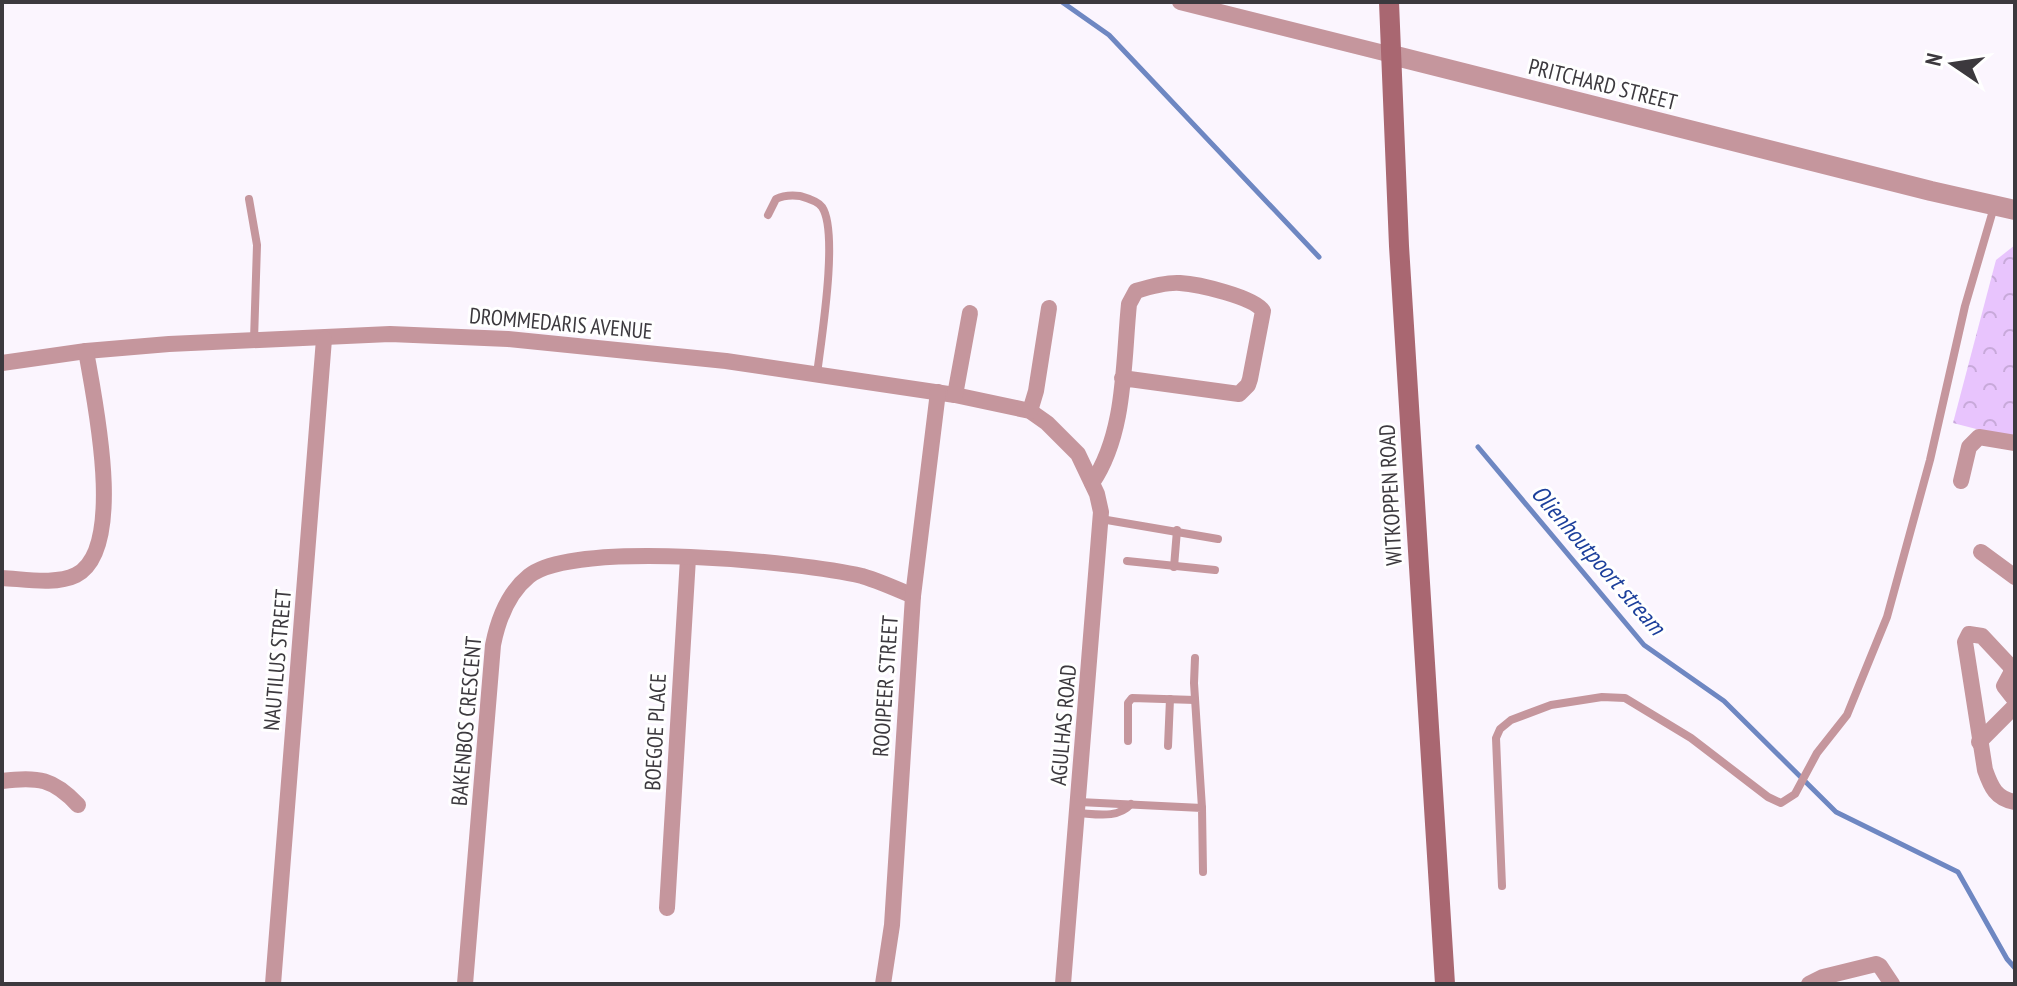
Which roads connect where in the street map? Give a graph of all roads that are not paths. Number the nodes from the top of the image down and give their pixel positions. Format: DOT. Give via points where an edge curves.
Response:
graph roads {
  1 [pos="1180,2"];
  2 [pos="1389,2"];
  3 [pos="1392,55"];
  4 [pos="249,199"];
  5 [pos="1994,205"];
  6 [pos="2015,210"];
  7 [pos="768,215"];
  8 [pos="1049,308"];
  9 [pos="970,313"];
  10 [pos="324,339"];
  11 [pos="254,341"];
  12 [pos="86,351"];
  13 [pos="2,363"];
  14 [pos="817,374"];
  15 [pos="1122,378"];
  16 [pos="946,393"];
  17 [pos="1030,411"];
  18 [pos="2015,443"];
  19 [pos="1089,477"];
  20 [pos="1961,481"];
  21 [pos="1101,519"];
  22 [pos="1177,530"];
  23 [pos="1218,539"];
  24 [pos="1981,552"];
  25 [pos="688,558"];
  26 [pos="1127,561"];
  27 [pos="1174,567"];
  28 [pos="1215,570"];
  29 [pos="2015,577"];
  30 [pos="2,578"];
  31 [pos="913,596"];
  32 [pos="1195,658"];
  33 [pos="1170,699"];
  34 [pos="1195,700"];
  35 [pos="2015,703"];
  36 [pos="1128,741"];
  37 [pos="1979,742"];
  38 [pos="1168,746"];
  39 [pos="2,781"];
  40 [pos="2015,802"];
  41 [pos="78,805"];
  42 [pos="1078,807"];
  43 [pos="1202,808"];
  44 [pos="1203,872"];
  45 [pos="1502,886"];
  46 [pos="667,908"];
  47 [pos="273,984"];
  48 [pos="465,984"];
  49 [pos="883,984"];
  50 [pos="1063,984"];
  51 [pos="1445,984"];
  52 [pos="1809,984"];
  53 [pos="1892,984"];
  1 -- 3 [label="street, PRITCHARD STREET"];
  2 -- 3 [label="main road, WITKOPPEN ROAD"];
  3 -- 5 [label="street, PRITCHARD STREET"];
  3 -- 51 [label="main road, WITKOPPEN ROAD"];
  4 -- 11 [label="lane" via="257,245"];
  5 -- 6 [label="street, PRITCHARD STREET"];
  5 -- 45 [label="lane" via="1887,617 1847,715 1788,801 1776,801 1691,738 1625,698 1569,701 1524,714 1504,725 1496,738"];
  7 -- 14 [label="lane" via="776,199 790,195 821,205 825,216 826,301"];
  8 -- 17 [label="street"];
  9 -- 16 [label="street, ROOIPEER STREET"];
  10 -- 11 [label="street, DROMMEDARIS AVENUE"];
  10 -- 14 [label="street, DROMMEDARIS AVENUE" via="458,335 661,353"];
  10 -- 47 [label="street, NAUTILUS STREET"];
  11 -- 12 [label="street, DROMMEDARIS AVENUE"];
  12 -- 13 [label="street, DROMMEDARIS AVENUE"];
  12 -- 30 [label="street" via="103,473 98,550 72,577"];
  14 -- 16 [label="street, DROMMEDARIS AVENUE"];
  15 -- 15 [label="street" via="1129,304 1136,291 1179,283 1246,299 1263,311 1250,379 1239,394"];
  15 -- 19 [label="street" via="1108,457"];
  16 -- 17 [label="street, DROMMEDARIS AVENUE"];
  16 -- 31 [label="street, ROOIPEER STREET"];
  17 -- 19 [label="street, DROMMEDARIS AVENUE" via="1078,454"];
  18 -- 20 [label="street" via="1979,437 1969,447"];
  19 -- 21 [label="street, AGULHAS ROAD"];
  21 -- 22 [label="lane"];
  21 -- 42 [label="street, AGULHAS ROAD"];
  22 -- 23 [label="lane"];
  22 -- 27 [label="lane"];
  24 -- 29 [label="street"];
  25 -- 31 [label="street, BAKENBOS CRESCENT" via="816,568 863,577"];
  25 -- 46 [label="street, BOEGOE PLACE"];
  25 -- 48 [label="street, BAKENBOS CRESCENT" via="563,561 530,575 502,612 493,645"];
  26 -- 27 [label="lane"];
  27 -- 28 [label="lane"];
  31 -- 49 [label="street, ROOIPEER STREET" via="892,925"];
  32 -- 34 [label="lane"];
  33 -- 34 [label="lane"];
  33 -- 36 [label="lane" via="1129,701"];
  33 -- 38 [label="lane"];
  34 -- 43 [label="lane"];
  35 -- 37 [label="street"];
  35 -- 37 [label="street" via="2004,686 2011,667 1982,636 1969,634 1965,642"];
  37 -- 40 [label="street" via="1992,789"];
  39 -- 41 [label="street" via="48,781"];
  42 -- 43 [label="lane" via="1118,814 1131,804"];
  42 -- 50 [label="street, AGULHAS ROAD"];
  43 -- 44 [label="lane"];
  52 -- 53 [label="street" via="1876,964"];
}
